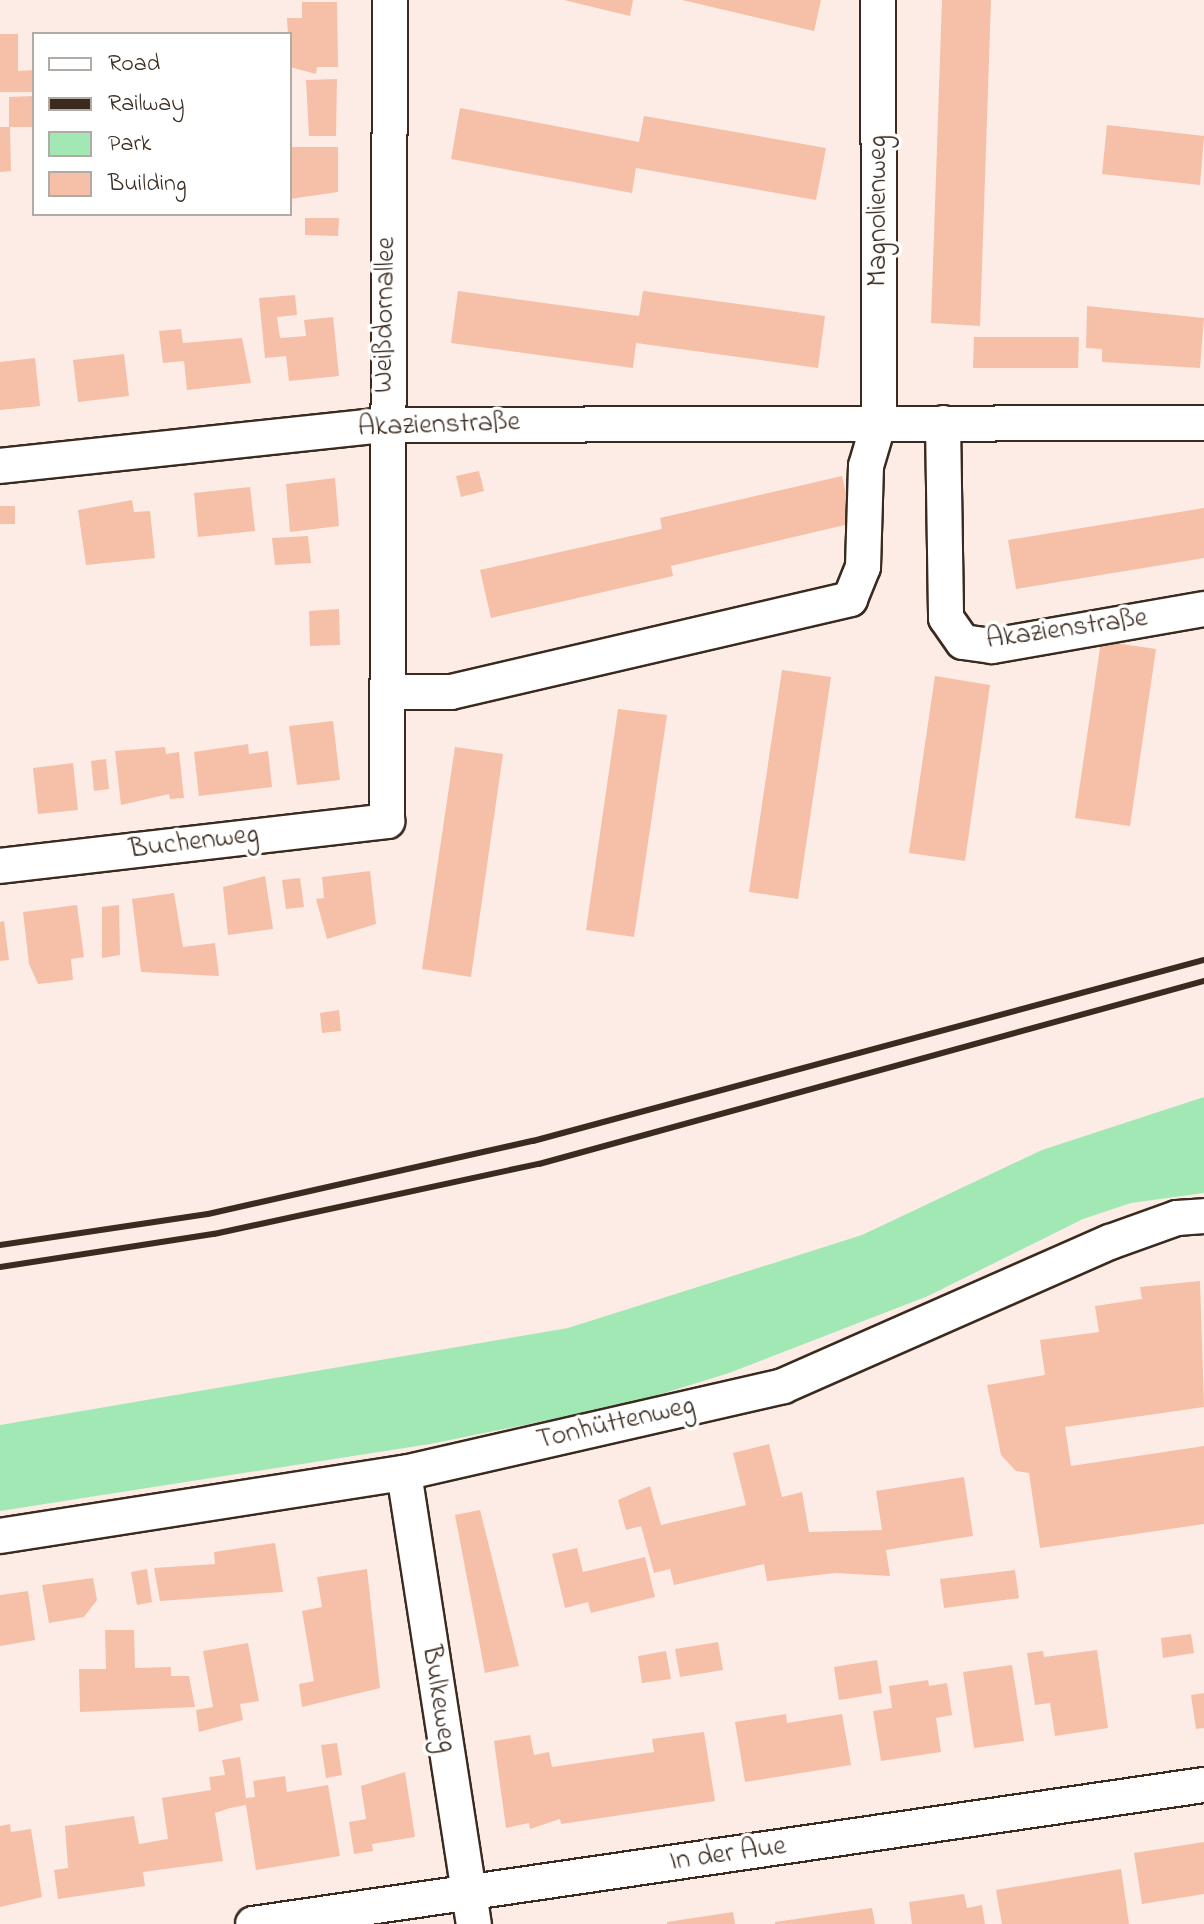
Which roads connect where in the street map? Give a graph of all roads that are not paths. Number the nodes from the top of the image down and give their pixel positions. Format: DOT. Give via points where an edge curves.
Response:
graph roads {
  1 [pos="390,0"];
  2 [pos="878,0"];
  3 [pos="879,422"];
  4 [pos="943,423"];
  5 [pos="1204,423"];
  6 [pos="385,425"];
  7 [pos="0,466"];
  8 [pos="1204,609"];
  9 [pos="387,692"];
  10 [pos="387,821"];
  11 [pos="0,866"];
  12 [pos="1204,1216"];
  13 [pos="404,1473"];
  14 [pos="0,1536"];
  15 [pos="1204,1785"];
  16 [pos="471,1909"];
  17 [pos="253,1924"];
  1 -- 6 [label="street, Weißdornallee"];
  2 -- 3 [label="street, Magnolienweg"];
  3 -- 4 [label="street, Akazienstraße"];
  3 -- 6 [label="street, Akazienstraße"];
  3 -- 9 [label="street" via="866,466 863,567 850,599 451,692"];
  4 -- 5 [label="street, Akazienstraße"];
  4 -- 8 [label="street, Akazienstraße" via="946,618 963,642 992,646"];
  6 -- 7 [label="street, Akazienstraße"];
  6 -- 9 [label="street, Weißdornallee"];
  9 -- 10 [label="street, Weißdornallee"];
  10 -- 11 [label="street, Buchenweg"];
  12 -- 13 [label="street, Tonhüttenweg" via="1177,1218 1110,1242 783,1386"];
  13 -- 14 [label="street, Tonhüttenweg"];
  13 -- 16 [label="street, Bulkeweg"];
  15 -- 16 [label="street, In der Aue"];
  16 -- 17 [label="street, In der Aue"];
}
